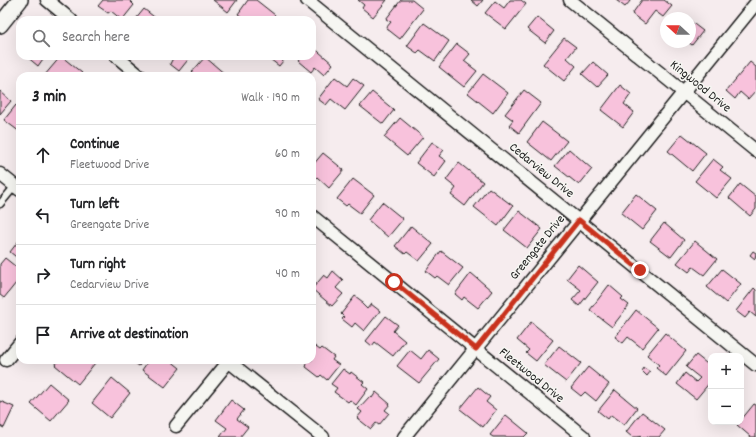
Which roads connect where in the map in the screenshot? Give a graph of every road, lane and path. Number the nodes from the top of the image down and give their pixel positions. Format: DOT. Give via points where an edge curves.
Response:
graph roads {
  1 [pos="20,0"];
  2 [pos="47,0"];
  3 [pos="307,0"];
  4 [pos="570,0"];
  5 [pos="756,3"];
  6 [pos="66,16"];
  7 [pos="0,25"];
  8 [pos="121,60"];
  9 [pos="135,72"];
  10 [pos="684,92"];
  11 [pos="756,151"];
  12 [pos="0,174"];
  13 [pos="16,186"];
  14 [pos="16,190"];
  15 [pos="0,204"];
  16 [pos="316,219"];
  17 [pos="579,220"];
  18 [pos="16,348"];
  19 [pos="476,349"];
  20 [pos="6,360"];
  21 [pos="225,364"];
  22 [pos="233,364"];
  23 [pos="756,365"];
  24 [pos="176,426"];
  25 [pos="323,437"];
  26 [pos="404,437"];
  27 [pos="584,437"];
  1 -- 7 [label="street"];
  2 -- 6 [label="street"];
  3 -- 17 [label="street, Cedarview Drive"];
  4 -- 10 [label="street, Kingwood Drive"];
  5 -- 10 [label="street, Greengate Drive"];
  8 -- 9 [label="street"];
  10 -- 11 [label="street, Kingwood Drive"];
  10 -- 17 [label="street, Greengate Drive"];
  12 -- 13 [label="street"];
  14 -- 15 [label="lane"];
  16 -- 19 [label="street, Fleetwood Drive"];
  17 -- 19 [label="street, Greengate Drive"];
  17 -- 23 [label="street, Cedarview Drive"];
  18 -- 20 [label="street"];
  19 -- 26 [label="street, Greengate Drive"];
  19 -- 27 [label="street, Fleetwood Drive"];
  21 -- 24 [label="street"];
  22 -- 25 [label="street"];
}
